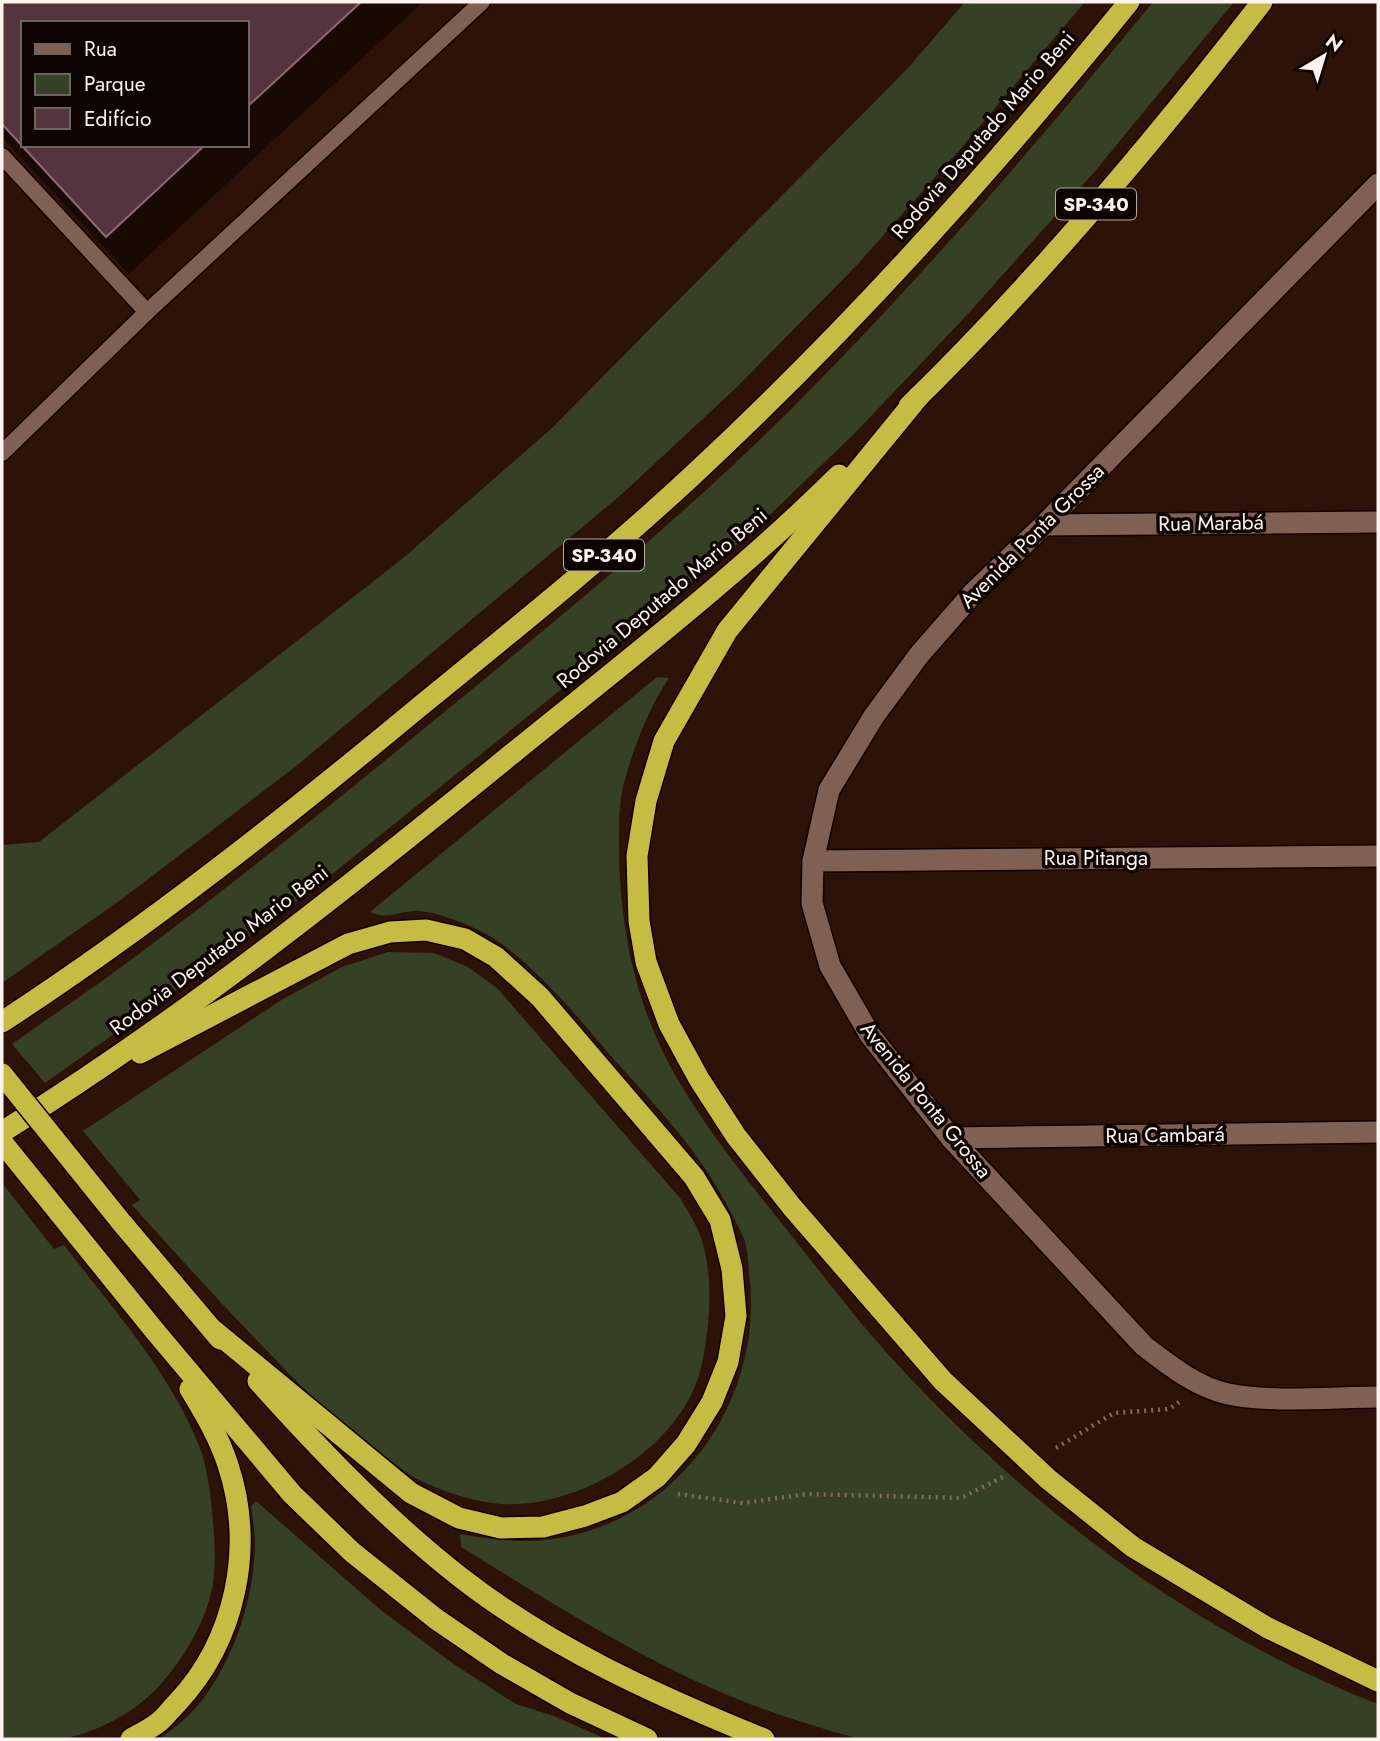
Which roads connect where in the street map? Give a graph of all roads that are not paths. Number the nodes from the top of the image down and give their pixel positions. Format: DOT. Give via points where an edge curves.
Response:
graph roads {
  1 [pos="482,2"];
  2 [pos="1129,2"];
  3 [pos="1262,2"];
  4 [pos="2,156"];
  5 [pos="1378,184"];
  6 [pos="147,312"];
  7 [pos="919,396"];
  8 [pos="2,453"];
  9 [pos="1378,522"];
  10 [pos="1044,525"];
  11 [pos="1378,856"];
  12 [pos="813,861"];
  13 [pos="2,1022"];
  14 [pos="2,1074"];
  15 [pos="61,1095"];
  16 [pos="2,1132"];
  17 [pos="1378,1132"];
  18 [pos="951,1138"];
  19 [pos="2,1142"];
  20 [pos="212,1329"];
  21 [pos="154,1330"];
  22 [pos="1378,1397"];
  23 [pos="1378,1681"];
  24 [pos="131,1739"];
  25 [pos="647,1739"];
  26 [pos="764,1739"];
  1 -- 6 [label="lane"];
  2 -- 13 [label="highway, Rodovia Deputado Mario Beni / SP-340" via="996,161 897,269 694,474 603,556 317,791 219,868"];
  3 -- 7 [label="highway, Rodovia Deputado Mario Beni / SP-340" via="1084,218"];
  4 -- 6 [label="lane"];
  5 -- 10 [label="street, Avenida Ponta Grossa"];
  6 -- 8 [label="lane"];
  7 -- 15 [label="highway, Rodovia Deputado Mario Beni / SP-340" via="796,517 664,632 229,977"];
  7 -- 23 [label="highway" via="727,631 664,741 646,801 637,856 639,921 646,962 669,1024 736,1136 943,1381 1030,1462 1133,1547 1268,1629"];
  9 -- 10 [label="street, Rua Marabá"];
  10 -- 12 [label="street, Avenida Ponta Grossa" via="974,592 874,716 829,790"];
  11 -- 12 [label="street, Rua Pitanga"];
  12 -- 18 [label="street, Avenida Ponta Grossa" via="813,903 830,966 870,1035"];
  14 -- 20 [label="highway, bridge"];
  15 -- 16 [label="highway, Rodovia Deputado Mario Beni / SP-340"];
  15 -- 20 [label="highway" via="348,944 390,932 426,930 465,939 496,957 540,997 694,1177 720,1220 732,1269 736,1316 728,1362 712,1402 686,1444 657,1477 622,1502 543,1527 501,1528 459,1518 411,1493"];
  17 -- 18 [label="street, Rua Cambará"];
  18 -- 22 [label="street, Avenida Ponta Grossa" via="1144,1346 1172,1367 1228,1394"];
  19 -- 21 [label="highway"];
  20 -- 26 [label="highway" via="321,1452 461,1578 552,1639 634,1683"];
  21 -- 24 [label="highway" via="217,1437 229,1467 240,1550 234,1602 217,1647 192,1687 159,1722"];
  21 -- 25 [label="highway" via="292,1494 352,1552 502,1664"];
}
